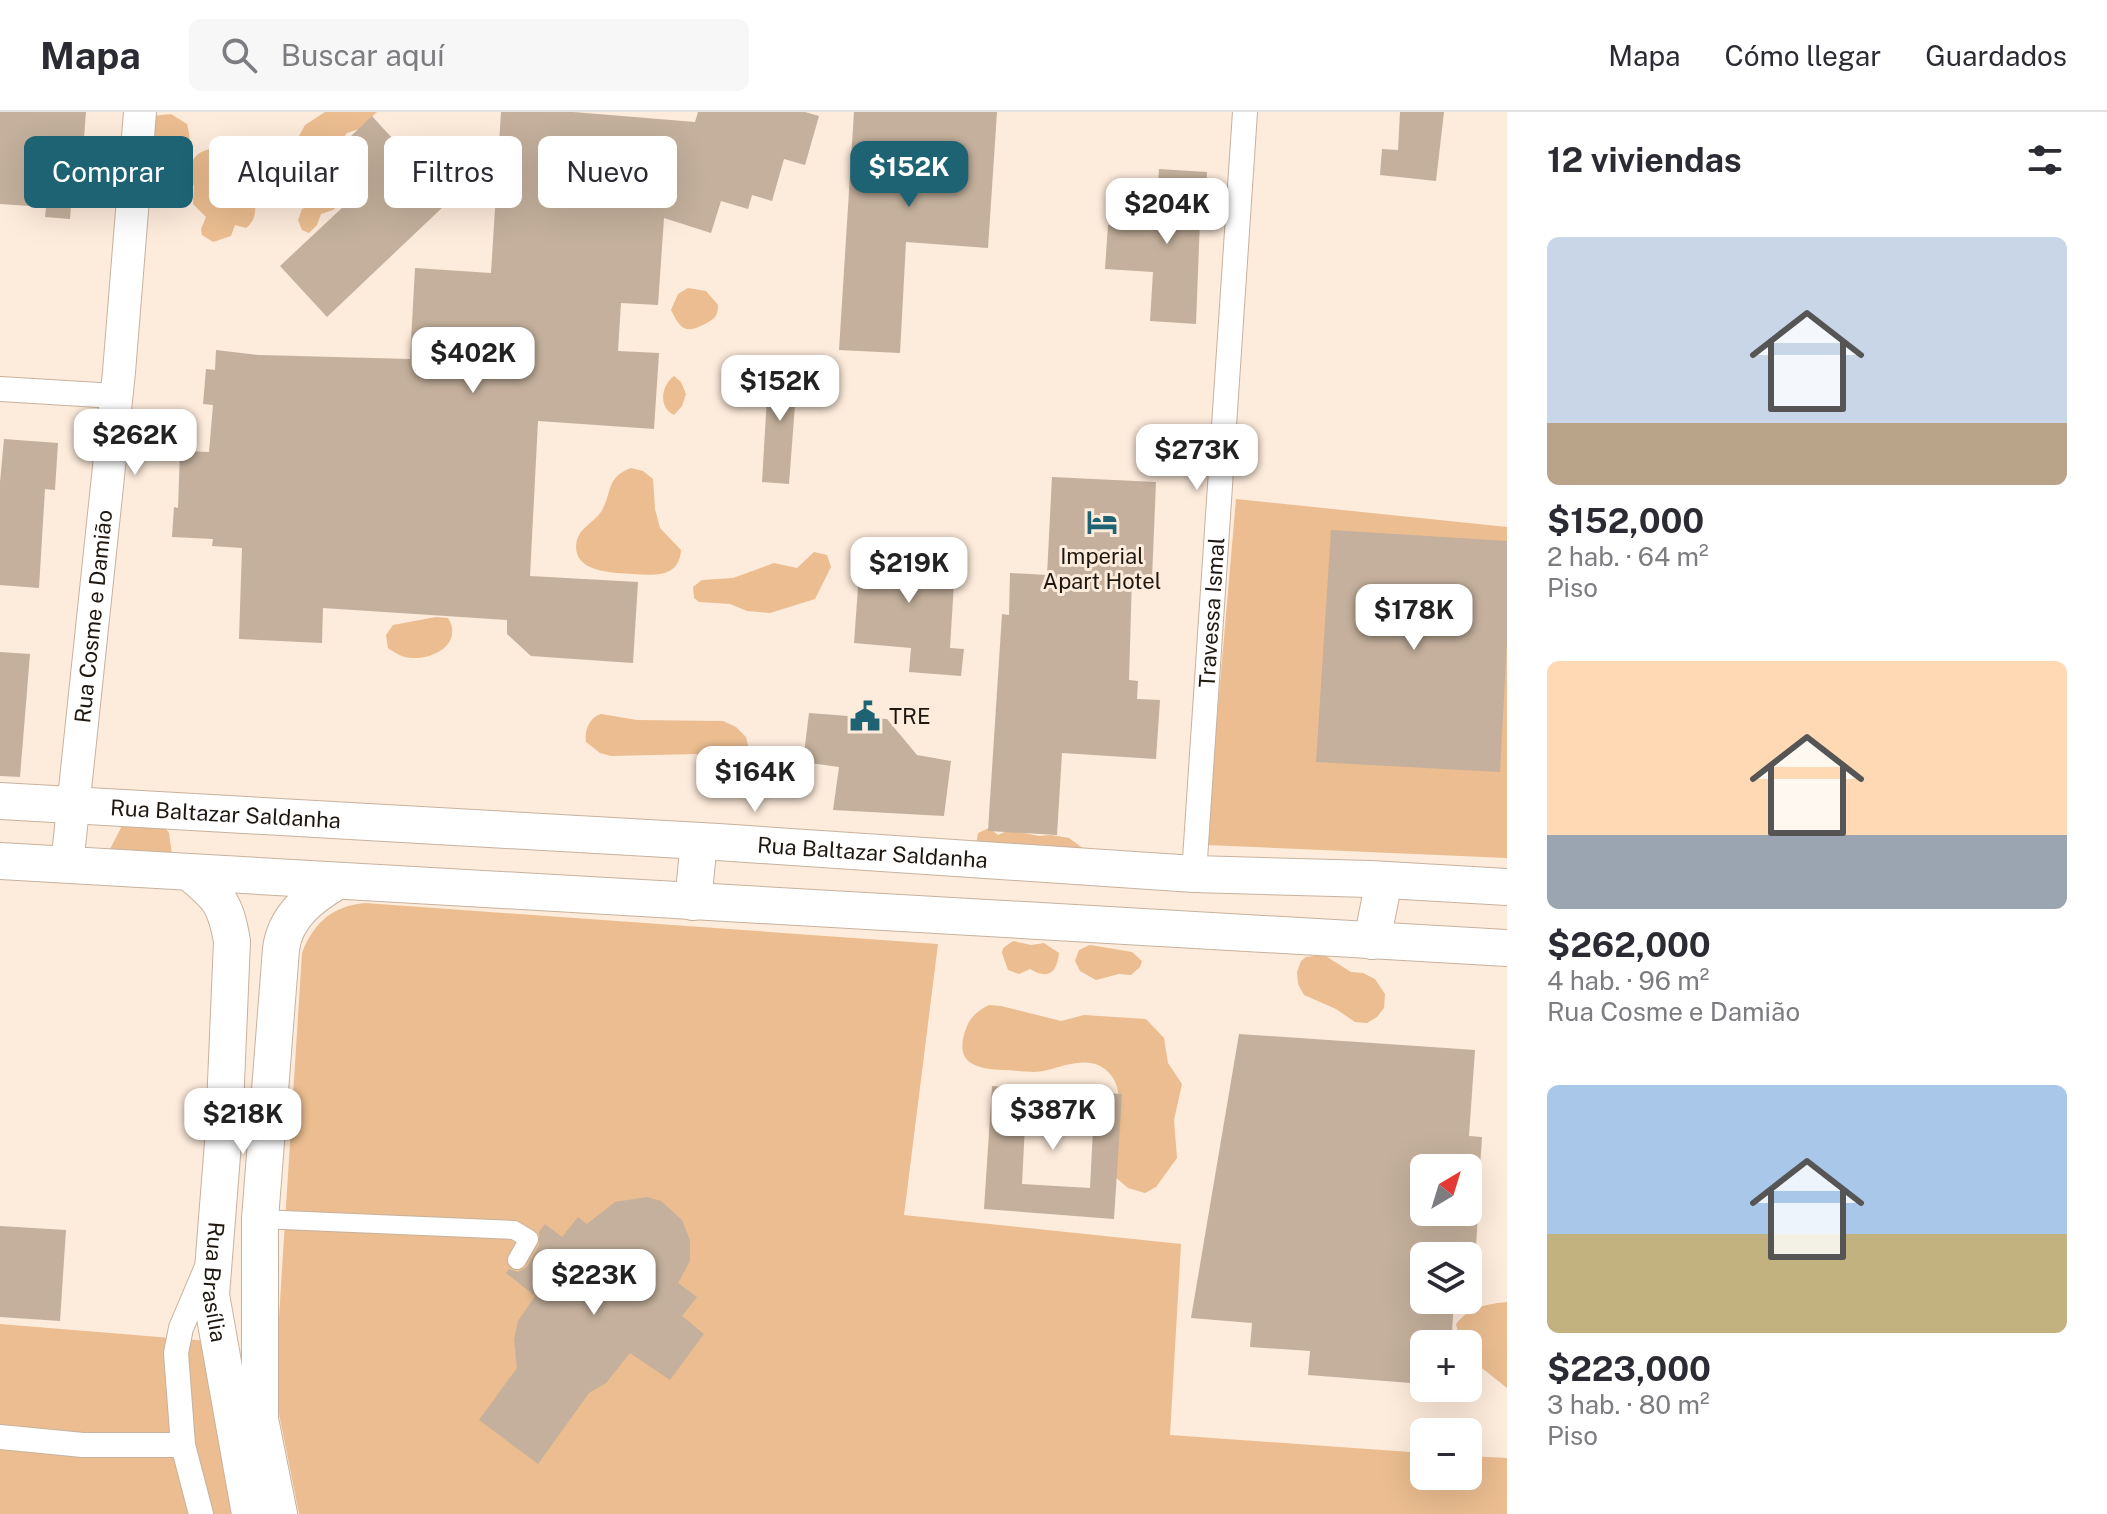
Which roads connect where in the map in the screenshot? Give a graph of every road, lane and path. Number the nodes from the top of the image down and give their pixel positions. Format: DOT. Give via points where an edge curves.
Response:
graph roads {
  1 [pos="140,112"];
  2 [pos="1245,112"];
  3 [pos="0,389"];
  4 [pos="115,396"];
  5 [pos="0,801"];
  6 [pos="71,835"];
  7 [pos="699,841"];
  8 [pos="0,861"];
  9 [pos="189,872"];
  10 [pos="1194,874"];
  11 [pos="1384,880"];
  12 [pos="336,882"];
  13 [pos="1507,887"];
  14 [pos="693,902"];
  15 [pos="1372,941"];
  16 [pos="1507,948"];
  17 [pos="224,1130"];
  18 [pos="266,1133"];
  19 [pos="260,1219"];
  20 [pos="216,1247"];
  21 [pos="517,1260"];
  22 [pos="0,1437"];
  23 [pos="183,1445"];
  24 [pos="201,1514"];
  25 [pos="250,1514"];
  26 [pos="279,1514"];
  1 -- 4 [label="street, Rua Cosme e Damião"];
  2 -- 10 [label="street, Travessa Ismal"];
  3 -- 4 [label="street"];
  4 -- 6 [label="street, Rua Cosme e Damião"];
  5 -- 6 [label="main road, Rua Baltazar Saldanha"];
  6 -- 7 [label="main road, Rua Baltazar Saldanha"];
  6 -- 8 [label="main road, Rua Baltazar Saldanha"];
  6 -- 9 [label="main road, Rua Baltazar Saldanha"];
  7 -- 10 [label="main road, Rua Baltazar Saldanha"];
  7 -- 14 [label="main road"];
  9 -- 12 [label="main road, Rua Baltazar Saldanha"];
  9 -- 17 [label="main road, Rua Brasília" via="220,899 232,941"];
  10 -- 11 [label="main road, Rua Baltazar Saldanha"];
  11 -- 13 [label="main road, Rua Baltazar Saldanha"];
  11 -- 15 [label="main road"];
  12 -- 14 [label="main road, Rua Baltazar Saldanha"];
  12 -- 18 [label="main road, Rua Brasília" via="304,905 282,940"];
  14 -- 15 [label="main road, Rua Baltazar Saldanha"];
  15 -- 16 [label="main road, Rua Baltazar Saldanha"];
  17 -- 18 [label="street"];
  17 -- 20 [label="main road, Rua Brasília"];
  18 -- 19 [label="main road, Rua Brasília"];
  19 -- 21 [label="street" via="514,1230 529,1239"];
  19 -- 26 [label="main road, Rua Brasília" via="260,1419"];
  20 -- 23 [label="street" via="181,1328 176,1353"];
  20 -- 25 [label="main road, Rua Brasília" via="211,1295"];
  22 -- 23 [label="street" via="83,1445"];
  23 -- 24 [label="street"];
}
